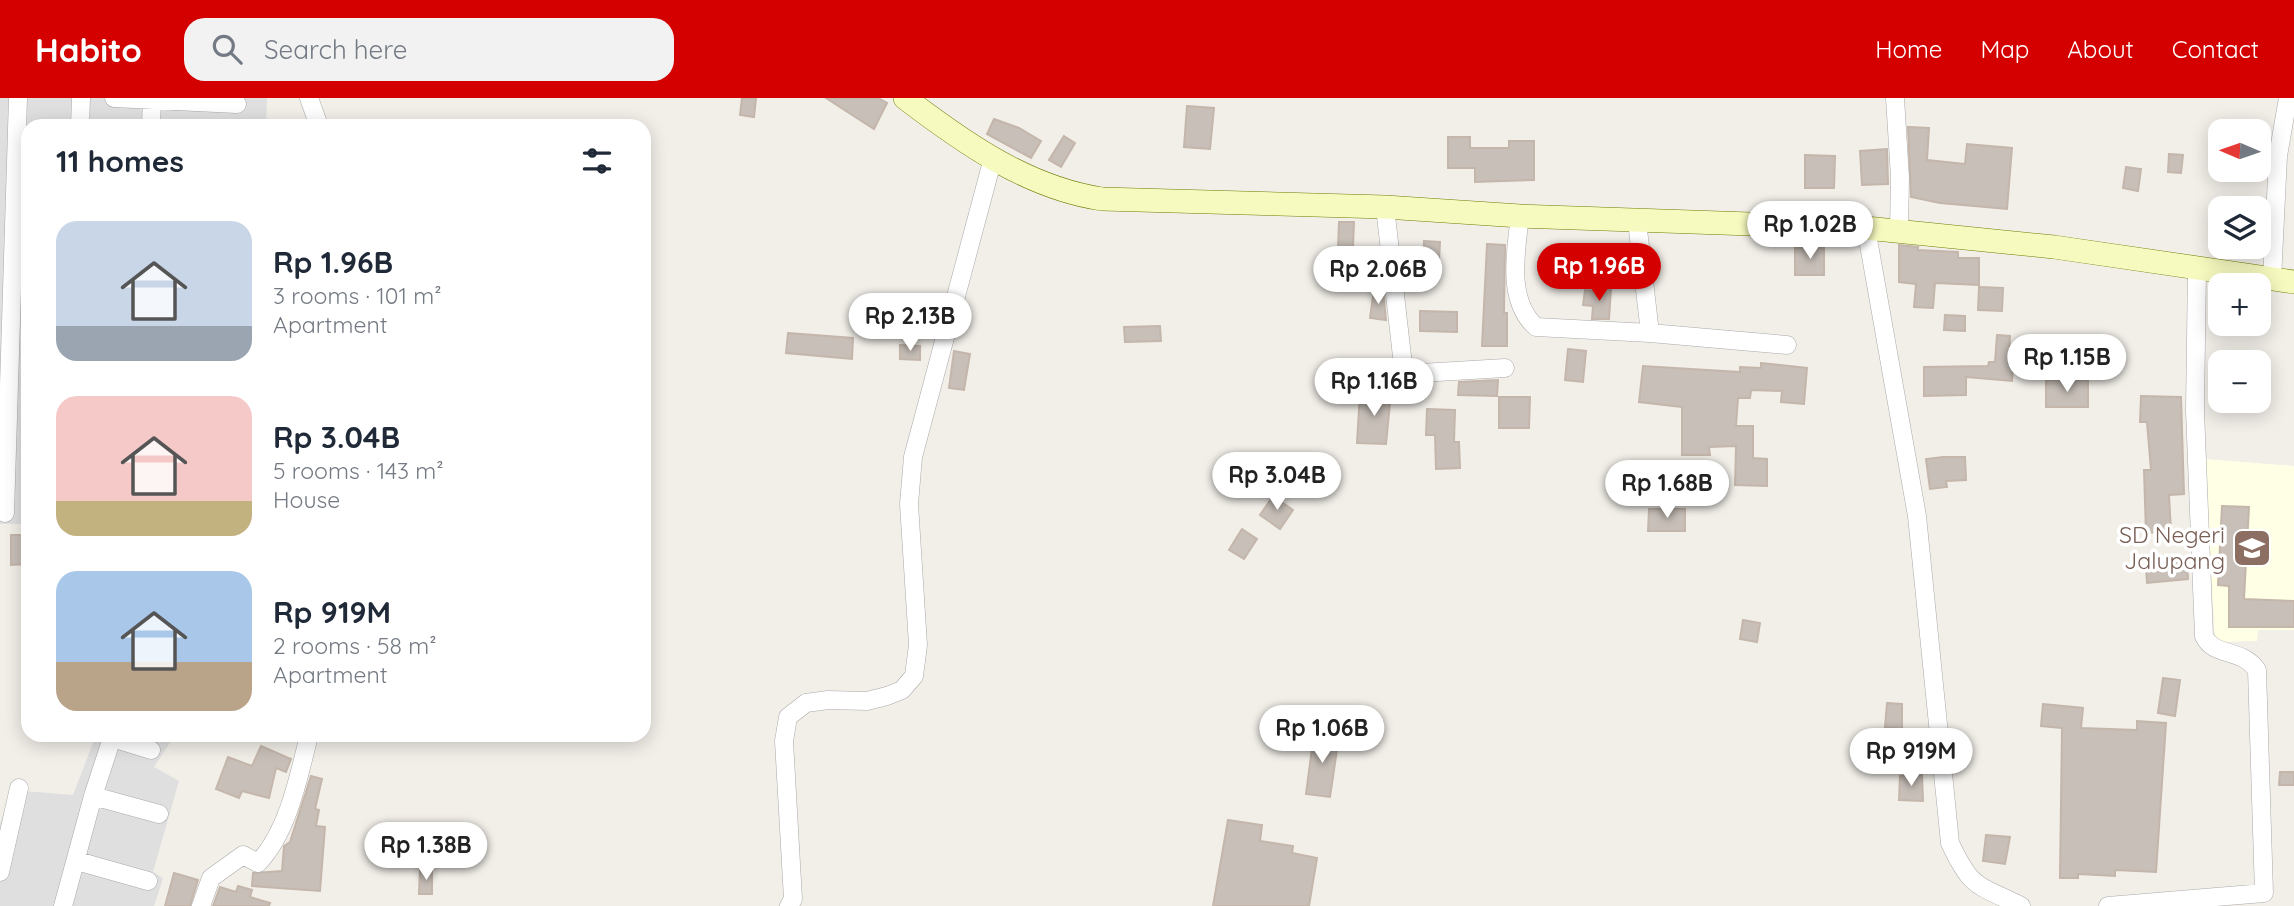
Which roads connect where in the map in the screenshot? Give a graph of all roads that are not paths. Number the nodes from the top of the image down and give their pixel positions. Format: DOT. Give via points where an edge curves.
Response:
graph roads {
  1 [pos="18,98"];
  2 [pos="81,98"];
  3 [pos="114,98"];
  4 [pos="309,98"];
  5 [pos="905,98"];
  6 [pos="1895,98"];
  7 [pos="2288,98"];
  8 [pos="152,100"];
  9 [pos="237,104"];
  10 [pos="80,119"];
  11 [pos="151,119"];
  12 [pos="316,119"];
  13 [pos="8,147"];
  14 [pos="993,158"];
  15 [pos="1385,207"];
  16 [pos="8,212"];
  17 [pos="1520,216"];
  18 [pos="1637,220"];
  19 [pos="1866,228"];
  20 [pos="1899,231"];
  21 [pos="2197,268"];
  22 [pos="2283,281"];
  23 [pos="14,282"];
  24 [pos="1650,332"];
  25 [pos="1787,345"];
  26 [pos="6,346"];
  27 [pos="1505,368"];
  28 [pos="4,407"];
  29 [pos="3,483"];
  30 [pos="5,513"];
  31 [pos="111,742"];
  32 [pos="127,742"];
  33 [pos="307,742"];
  34 [pos="150,750"];
  35 [pos="19,788"];
  36 [pos="93,796"];
  37 [pos="159,814"];
  38 [pos="77,861"];
  39 [pos="0,872"];
  40 [pos="148,881"];
  41 [pos="62,906"];
  42 [pos="201,906"];
  43 [pos="789,906"];
  44 [pos="2021,906"];
  45 [pos="2108,906"];
  1 -- 13 [label="street"];
  2 -- 10 [label="street"];
  3 -- 8 [label="street"];
  4 -- 12 [label="street"];
  5 -- 14 [label="street"];
  6 -- 20 [label="street"];
  7 -- 22 [label="street" via="2278,156"];
  8 -- 9 [label="street"];
  8 -- 11 [label="street"];
  13 -- 16 [label="street"];
  14 -- 15 [label="street" via="1070,194 1102,199"];
  14 -- 43 [label="street" via="913,457 909,504 918,645 914,676 902,690 887,696 806,704 788,717 784,741 793,899"];
  15 -- 17 [label="street"];
  15 -- 27 [label="street" via="1404,374"];
  16 -- 23 [label="street"];
  17 -- 18 [label="street"];
  17 -- 24 [label="street" via="1516,276 1520,304 1536,327"];
  18 -- 19 [label="street"];
  18 -- 24 [label="street"];
  19 -- 20 [label="street"];
  19 -- 44 [label="street" via="1917,516 1950,843 1978,887"];
  20 -- 21 [label="street"];
  21 -- 22 [label="street"];
  21 -- 45 [label="street" via="2196,411 2204,636 2206,643 2243,656 2256,670 2264,893"];
  23 -- 26 [label="street"];
  24 -- 25 [label="street"];
  26 -- 28 [label="street"];
  28 -- 29 [label="street"];
  29 -- 30 [label="street"];
  31 -- 36 [label="street"];
  32 -- 34 [label="street"];
  33 -- 42 [label="street" via="275,838 261,859 253,863 240,856 215,874"];
  35 -- 39 [label="street"];
  36 -- 37 [label="street"];
  36 -- 38 [label="street"];
  38 -- 40 [label="street"];
  38 -- 41 [label="street"];
}
